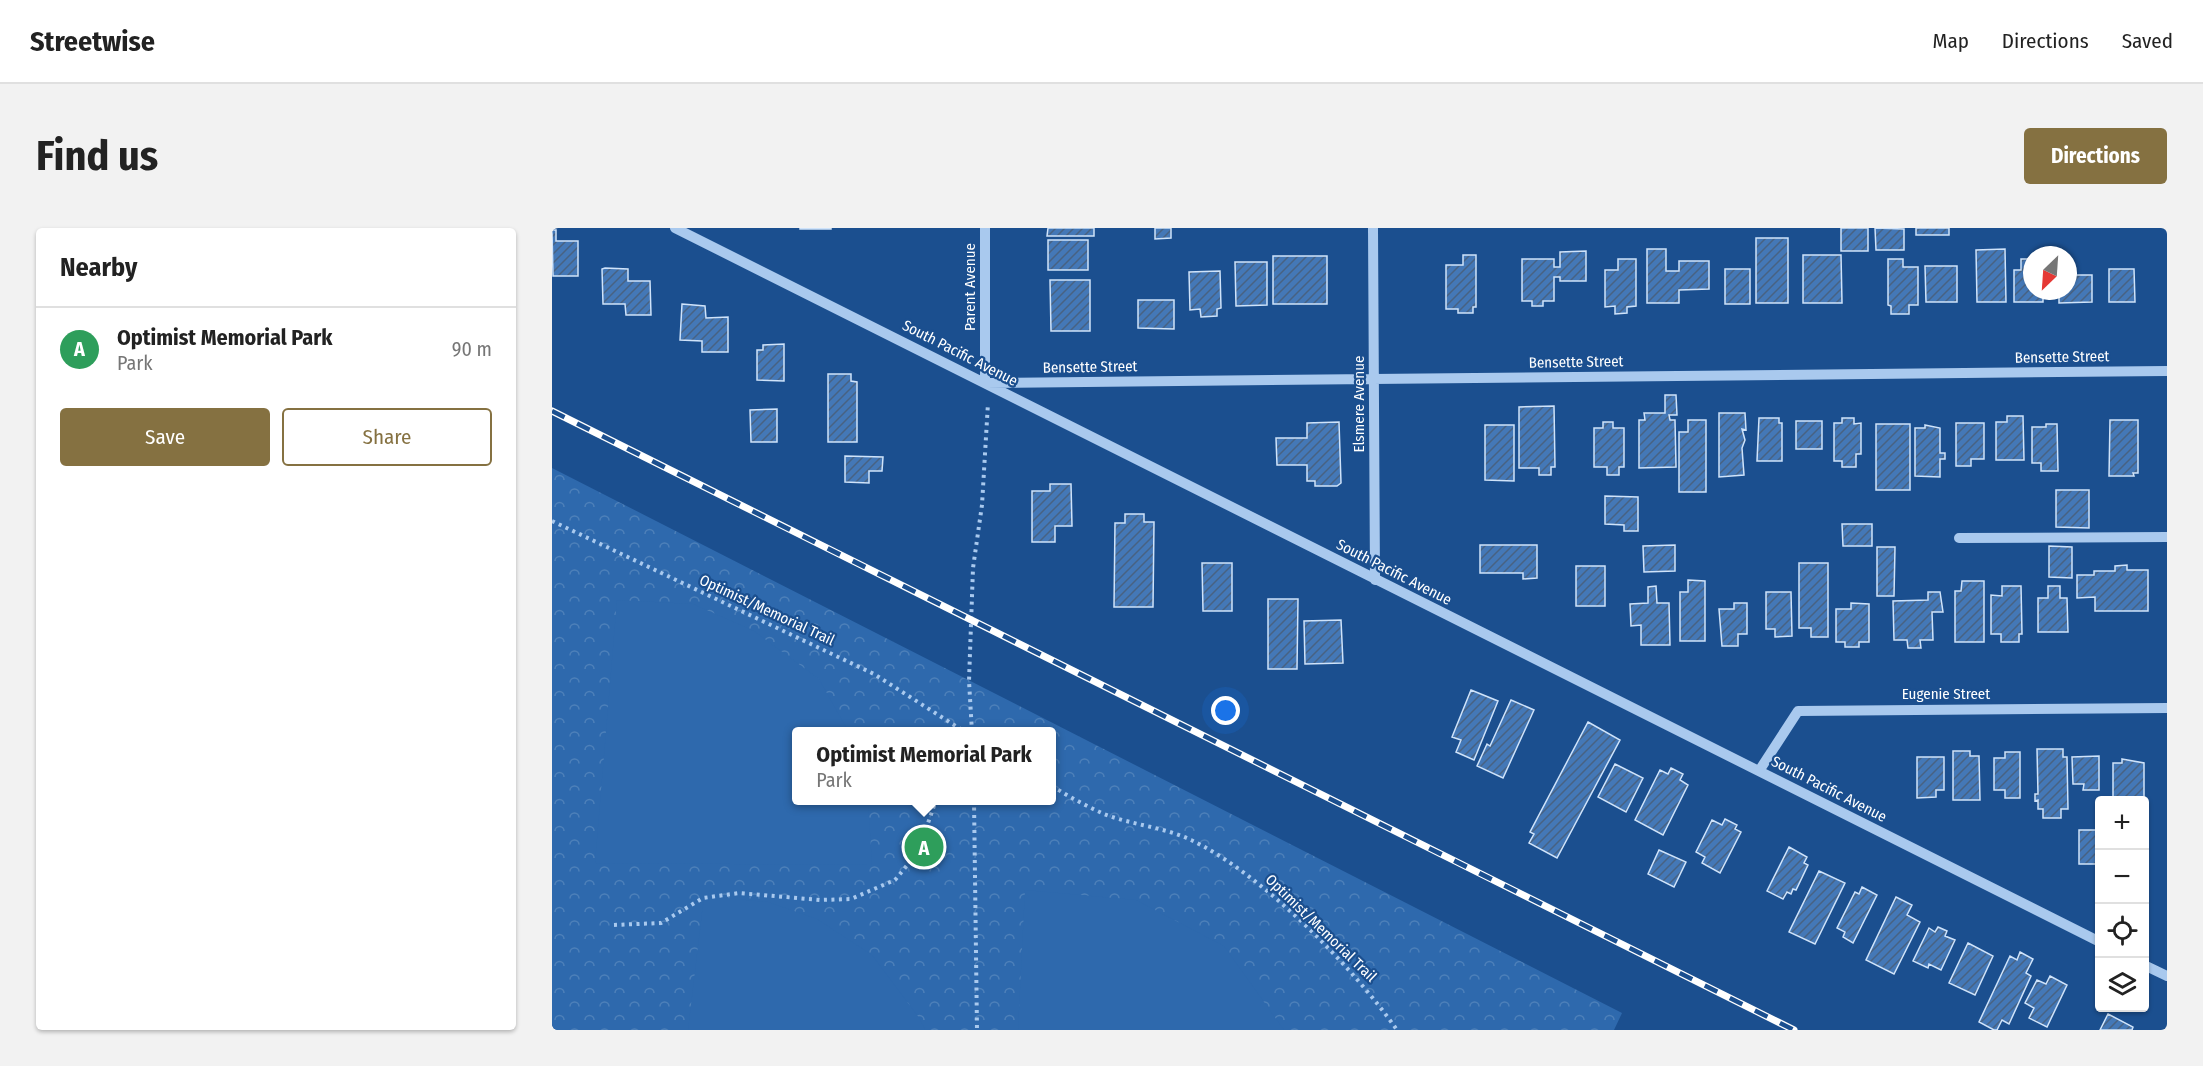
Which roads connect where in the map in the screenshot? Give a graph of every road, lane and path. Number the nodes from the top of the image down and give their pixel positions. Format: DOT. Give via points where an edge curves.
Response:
graph roads {
  1 [pos="675,228"];
  2 [pos="985,228"];
  3 [pos="1373,228"];
  4 [pos="2167,371"];
  5 [pos="1374,379"];
  6 [pos="985,383"];
  7 [pos="988,409"];
  8 [pos="552,521"];
  9 [pos="2167,537"];
  10 [pos="1959,538"];
  11 [pos="1375,580"];
  12 [pos="2167,708"];
  13 [pos="954,727"];
  14 [pos="972,727"];
  15 [pos="1759,771"];
  16 [pos="1056,788"];
  17 [pos="935,805"];
  18 [pos="974,805"];
  19 [pos="614,925"];
  20 [pos="2095,939"];
  21 [pos="2149,967"];
  22 [pos="2167,976"];
  23 [pos="977,1030"];
  24 [pos="1397,1030"];
  1 -- 6 [label="street, South Pacific Avenue"];
  2 -- 6 [label="street, Parent Avenue"];
  3 -- 5 [label="street, Elsmere Avenue"];
  4 -- 5 [label="street, Bensette Street"];
  5 -- 6 [label="street, Bensette Street"];
  5 -- 11 [label="street, Elsmere Avenue"];
  6 -- 11 [label="street, South Pacific Avenue"];
  7 -- 14 [label="path" via="982,505 973,568 969,681"];
  8 -- 13 [label="path, Optimist/Memorial Trail" via="874,674"];
  9 -- 10 [label="street"];
  11 -- 15 [label="street, South Pacific Avenue"];
  12 -- 15 [label="street, Eugenie Street" via="1798,711"];
  15 -- 20 [label="street, South Pacific Avenue"];
  16 -- 24 [label="path, Optimist/Memorial Trail" via="1104,814 1191,839 1241,870 1300,921 1371,993"];
  17 -- 19 [label="path" via="918,852 895,880 851,899 739,893 703,898 660,923"];
  18 -- 23 [label="path"];
  21 -- 22 [label="street"];
}
